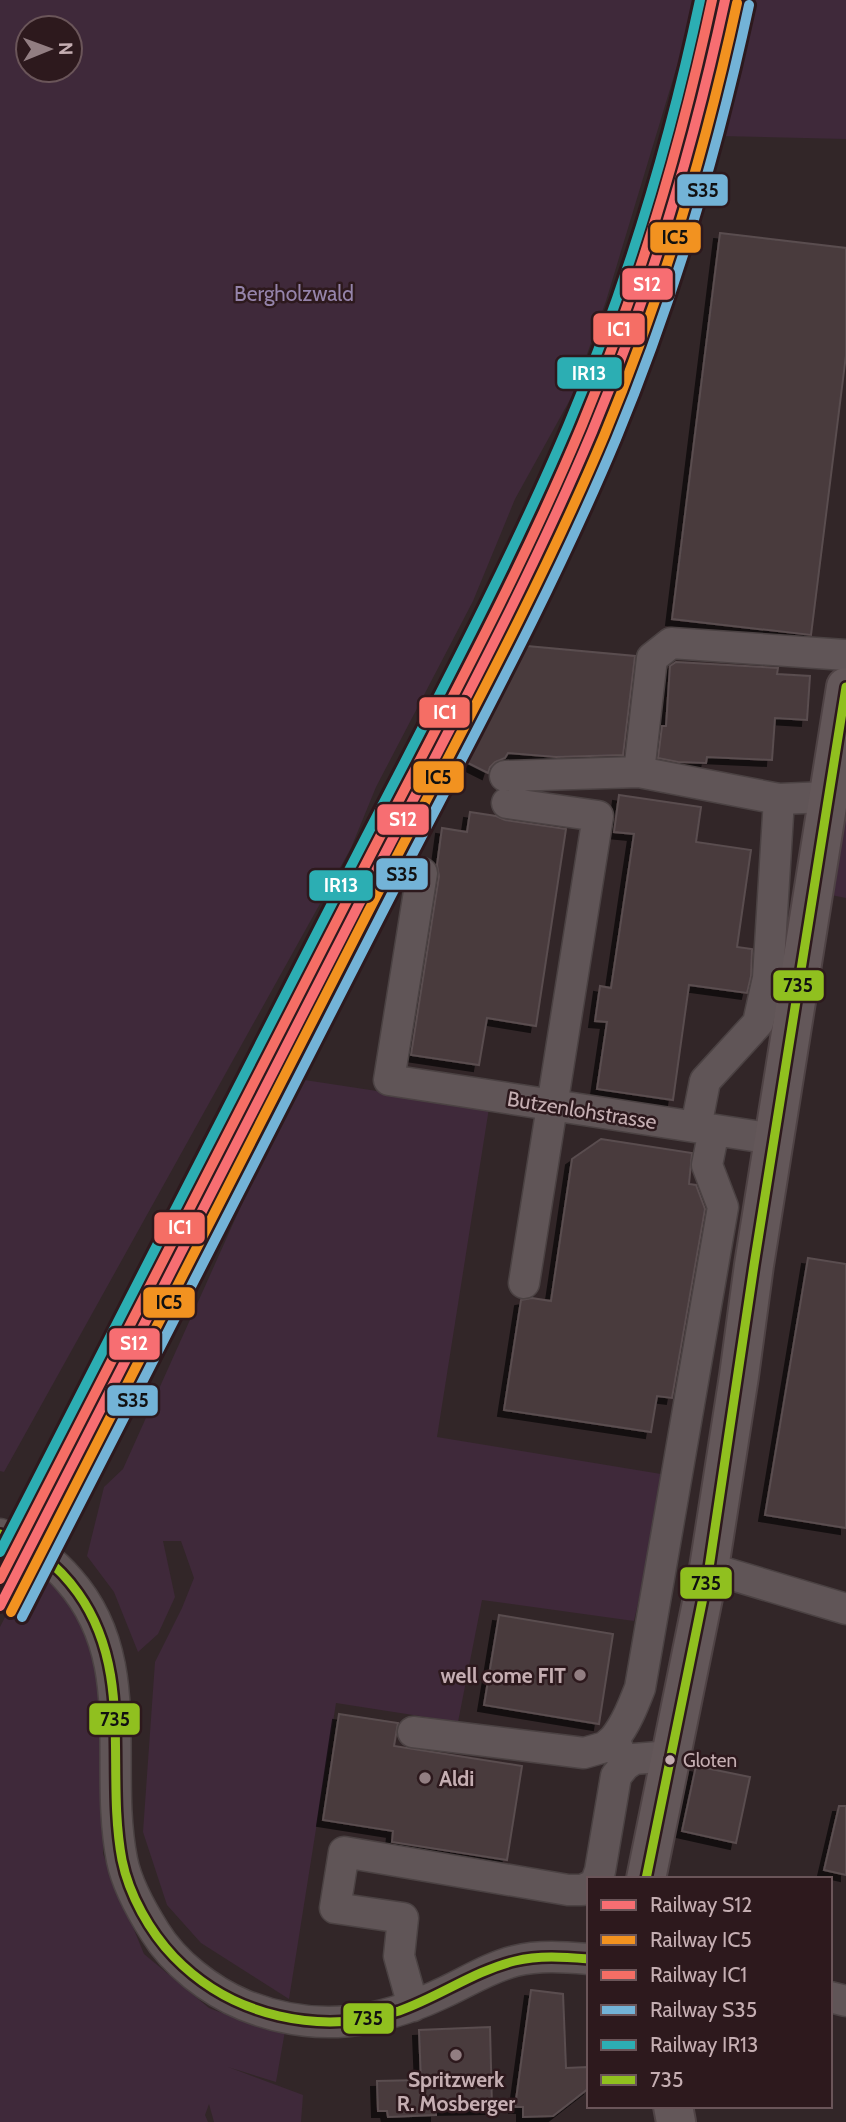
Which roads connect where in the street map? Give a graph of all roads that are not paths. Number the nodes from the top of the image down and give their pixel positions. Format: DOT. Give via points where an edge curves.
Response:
graph roads {
  1 [pos="846,655"];
  2 [pos="846,687"];
  3 [pos="639,772"];
  4 [pos="828,797"];
  5 [pos="779,799"];
  6 [pos="422,873"];
  7 [pos="552,1106"];
  8 [pos="705,1129"];
  9 [pos="774,1139"];
  10 [pos="523,1283"];
  11 [pos="2,1534"];
  12 [pos="709,1568"];
  13 [pos="846,1609"];
  14 [pos="413,1732"];
  15 [pos="620,1752"];
  16 [pos="671,1756"];
  17 [pos="598,1877"];
  18 [pos="646,1877"];
  19 [pos="587,1888"];
  20 [pos="587,1959"];
  21 [pos="413,2006"];
  1 -- 3 [label="street" via="671,643 652,658"];
  2 -- 4 [label="main road"];
  3 -- 5 [label="street"];
  3 -- 7 [label="street" via="506,790 598,816"];
  4 -- 5 [label="street"];
  4 -- 9 [label="main road"];
  5 -- 8 [label="street" via="768,978 758,1023 705,1081"];
  6 -- 7 [label="street, Butzenlohstrasse" via="389,1080"];
  7 -- 8 [label="street, Butzenlohstrasse"];
  7 -- 10 [label="street"];
  8 -- 9 [label="street, Butzenlohstrasse"];
  8 -- 15 [label="street" via="707,1165 723,1207 640,1688 626,1720"];
  9 -- 12 [label="main road"];
  11 -- 21 [label="street" via="43,1555 60,1570 88,1602 100,1625 112,1672 117,1825 123,1862 132,1890 157,1935 214,1989 277,2017 343,2022"];
  12 -- 13 [label="street"];
  12 -- 16 [label="main road"];
  14 -- 15 [label="street" via="584,1754 606,1747"];
  15 -- 16 [label="street" via="634,1759"];
  15 -- 17 [label="street"];
  16 -- 18 [label="main road"];
  19 -- 21 [label="street" via="568,1890 344,1852 335,1908 403,1918 399,1956"];
  20 -- 21 [label="street" via="554,1957 500,1965"];
}
